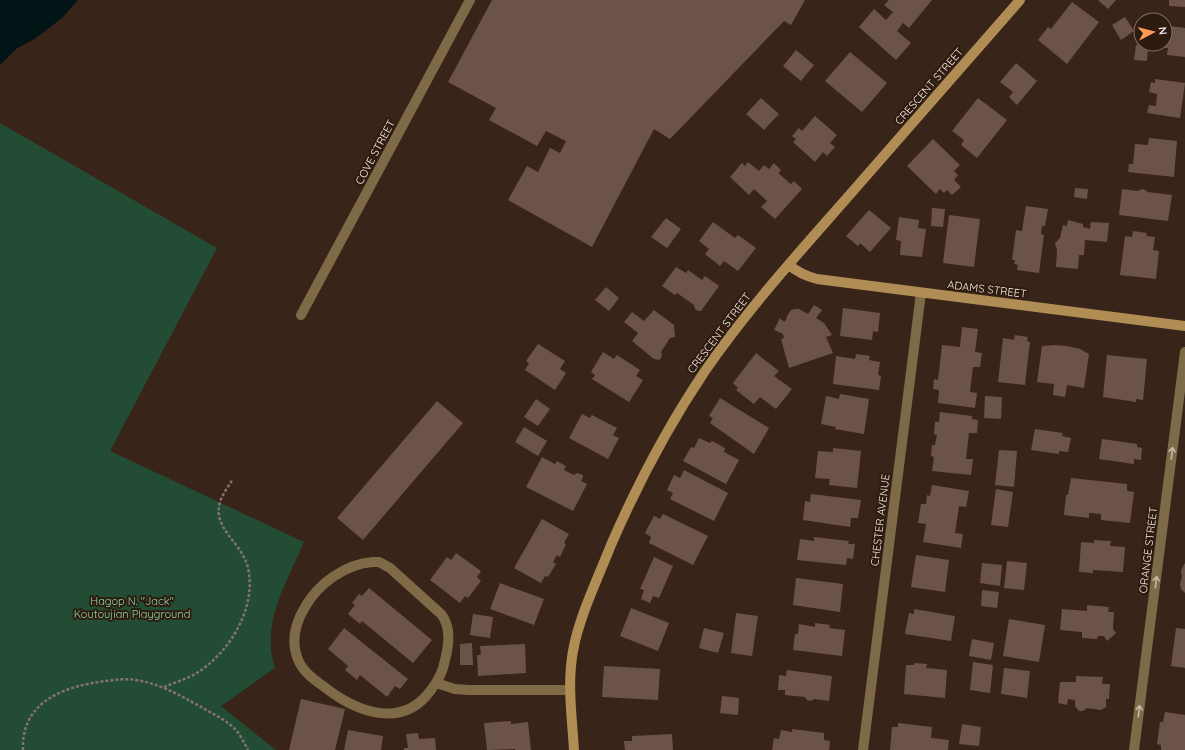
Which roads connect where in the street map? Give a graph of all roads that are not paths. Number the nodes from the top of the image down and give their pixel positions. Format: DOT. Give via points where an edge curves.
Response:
graph roads {
  1 [pos="470,0"];
  2 [pos="1020,0"];
  3 [pos="789,265"];
  4 [pos="921,293"];
  5 [pos="301,314"];
  6 [pos="1185,326"];
  7 [pos="1185,352"];
  8 [pos="436,683"];
  9 [pos="570,690"];
  10 [pos="574,750"];
  11 [pos="863,750"];
  12 [pos="1134,750"];
  1 -- 5 [label="street, COVE STREET"];
  2 -- 3 [label="street, CRESCENT STREET"];
  3 -- 4 [label="street, ADAMS STREET" via="810,277"];
  3 -- 9 [label="street, CRESCENT STREET" via="750,311 706,370 683,404 645,472 608,553 580,625 573,651"];
  4 -- 6 [label="street, ADAMS STREET"];
  4 -- 11 [label="street, CHESTER AVENUE"];
  12 -- 7 [label="street, ORANGE STREET, one-way"];
  8 -- 8 [label="street" via="446,654 446,622 441,614 385,565 379,562 361,564 332,578 316,592 303,611 294,634 299,663 312,678 345,702 371,712 401,712 418,704"];
  8 -- 9 [label="street" via="454,689 468,690"];
  9 -- 10 [label="street, CRESCENT STREET"];
}
